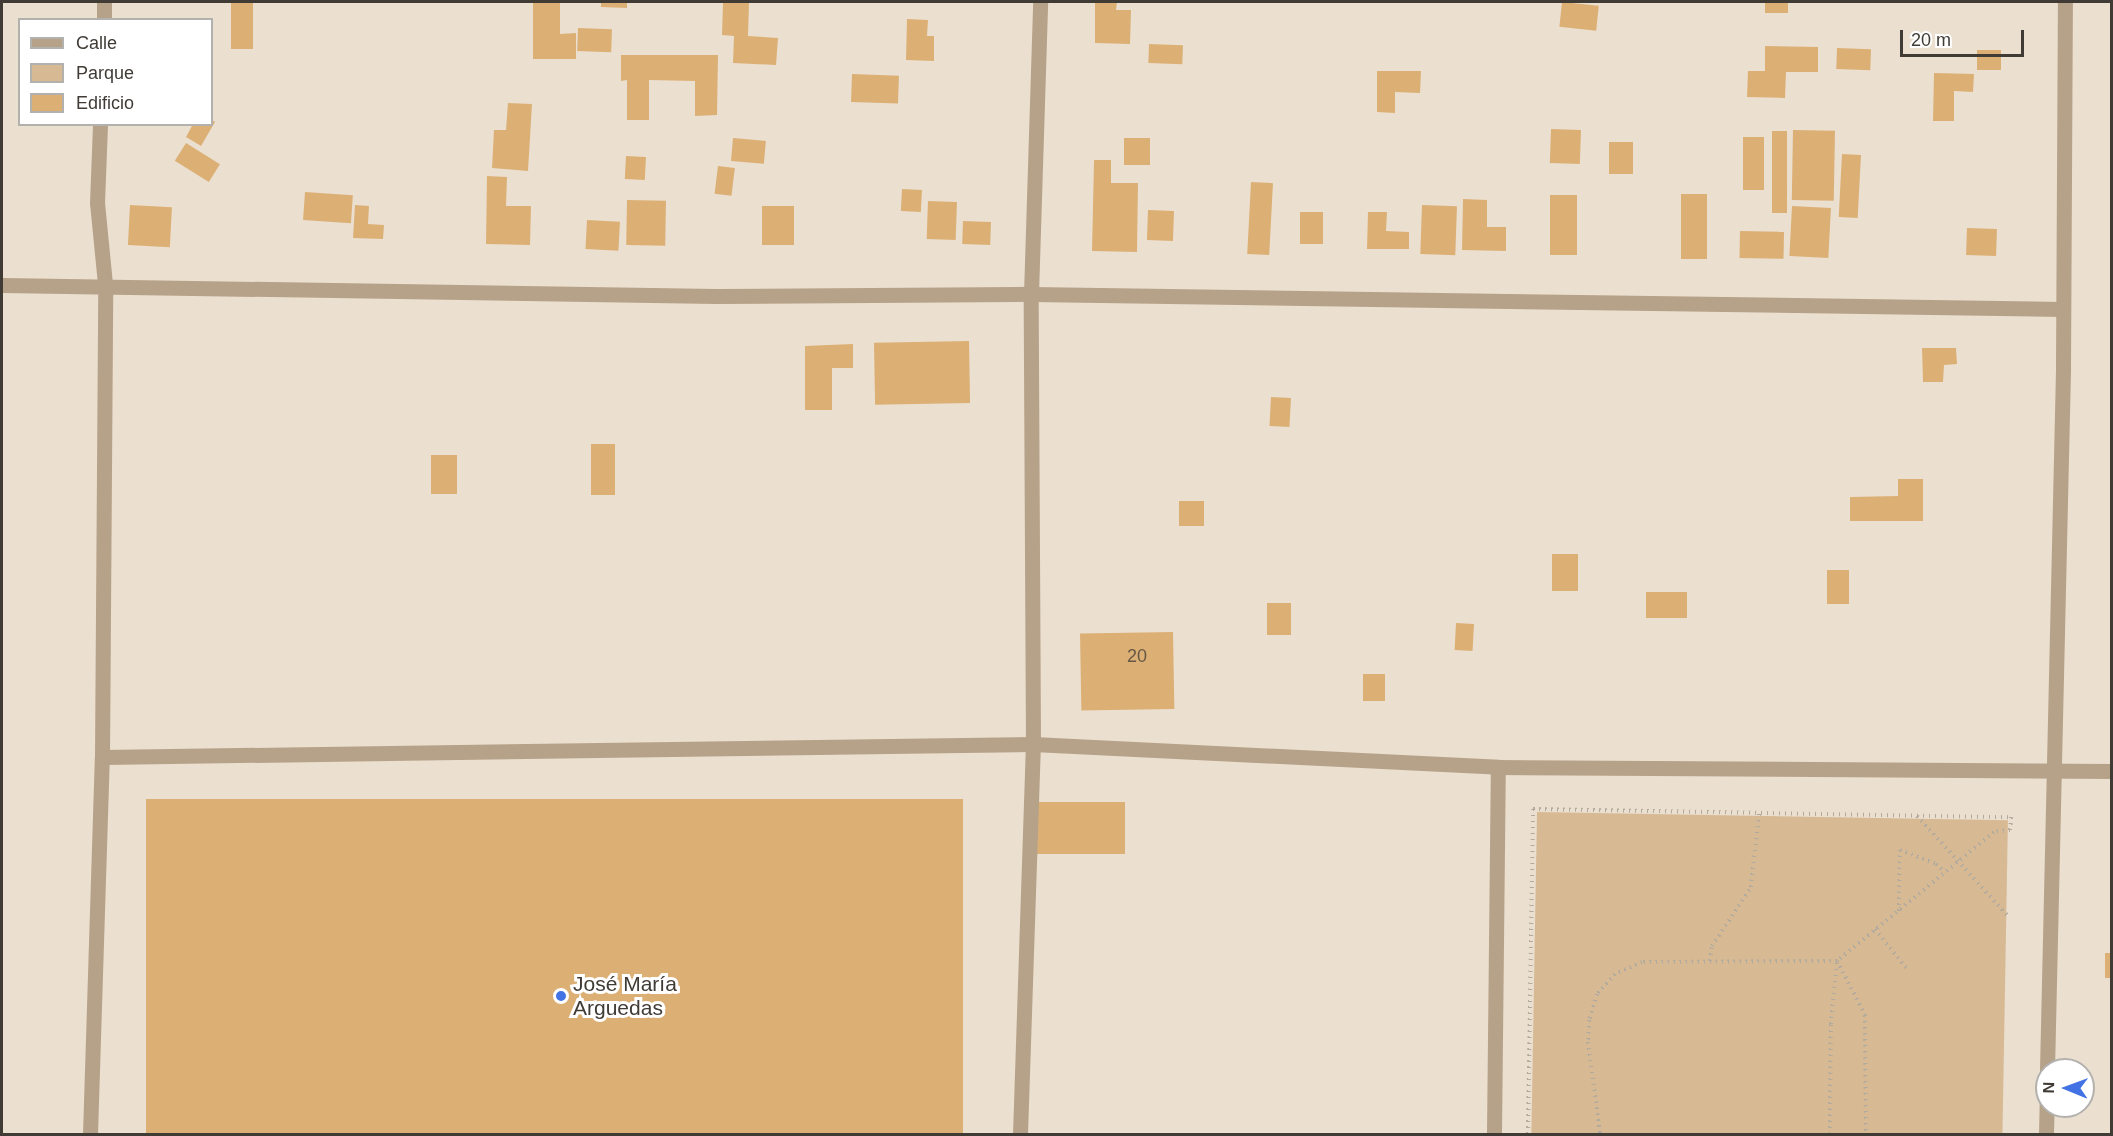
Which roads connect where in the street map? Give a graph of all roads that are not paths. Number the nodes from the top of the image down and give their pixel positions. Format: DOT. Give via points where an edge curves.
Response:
graph roads {
  1 [pos="104,2"];
  2 [pos="1040,2"];
  3 [pos="2065,2"];
  4 [pos="104,18"];
  5 [pos="100,126"];
  6 [pos="105,284"];
  7 [pos="2,285"];
  8 [pos="1031,294"];
  9 [pos="2063,309"];
  10 [pos="1033,744"];
  11 [pos="102,757"];
  12 [pos="1498,767"];
  13 [pos="2055,769"];
  14 [pos="2112,771"];
  15 [pos="2047,1058"];
  16 [pos="2046,1118"];
  17 [pos="90,1134"];
  18 [pos="1020,1134"];
  19 [pos="1494,1134"];
  20 [pos="2046,1134"];
  1 -- 4 [label="street"];
  2 -- 8 [label="street"];
  3 -- 9 [label="street"];
  5 -- 6 [label="street" via="97,203"];
  6 -- 7 [label="street"];
  6 -- 8 [label="street" via="716,296"];
  6 -- 11 [label="street"];
  8 -- 9 [label="street"];
  8 -- 10 [label="street"];
  9 -- 13 [label="street"];
  10 -- 11 [label="street"];
  10 -- 12 [label="street"];
  10 -- 18 [label="street"];
  11 -- 17 [label="street"];
  12 -- 13 [label="street"];
  12 -- 19 [label="street"];
  13 -- 14 [label="street"];
  13 -- 15 [label="street"];
  16 -- 20 [label="street"];
}
